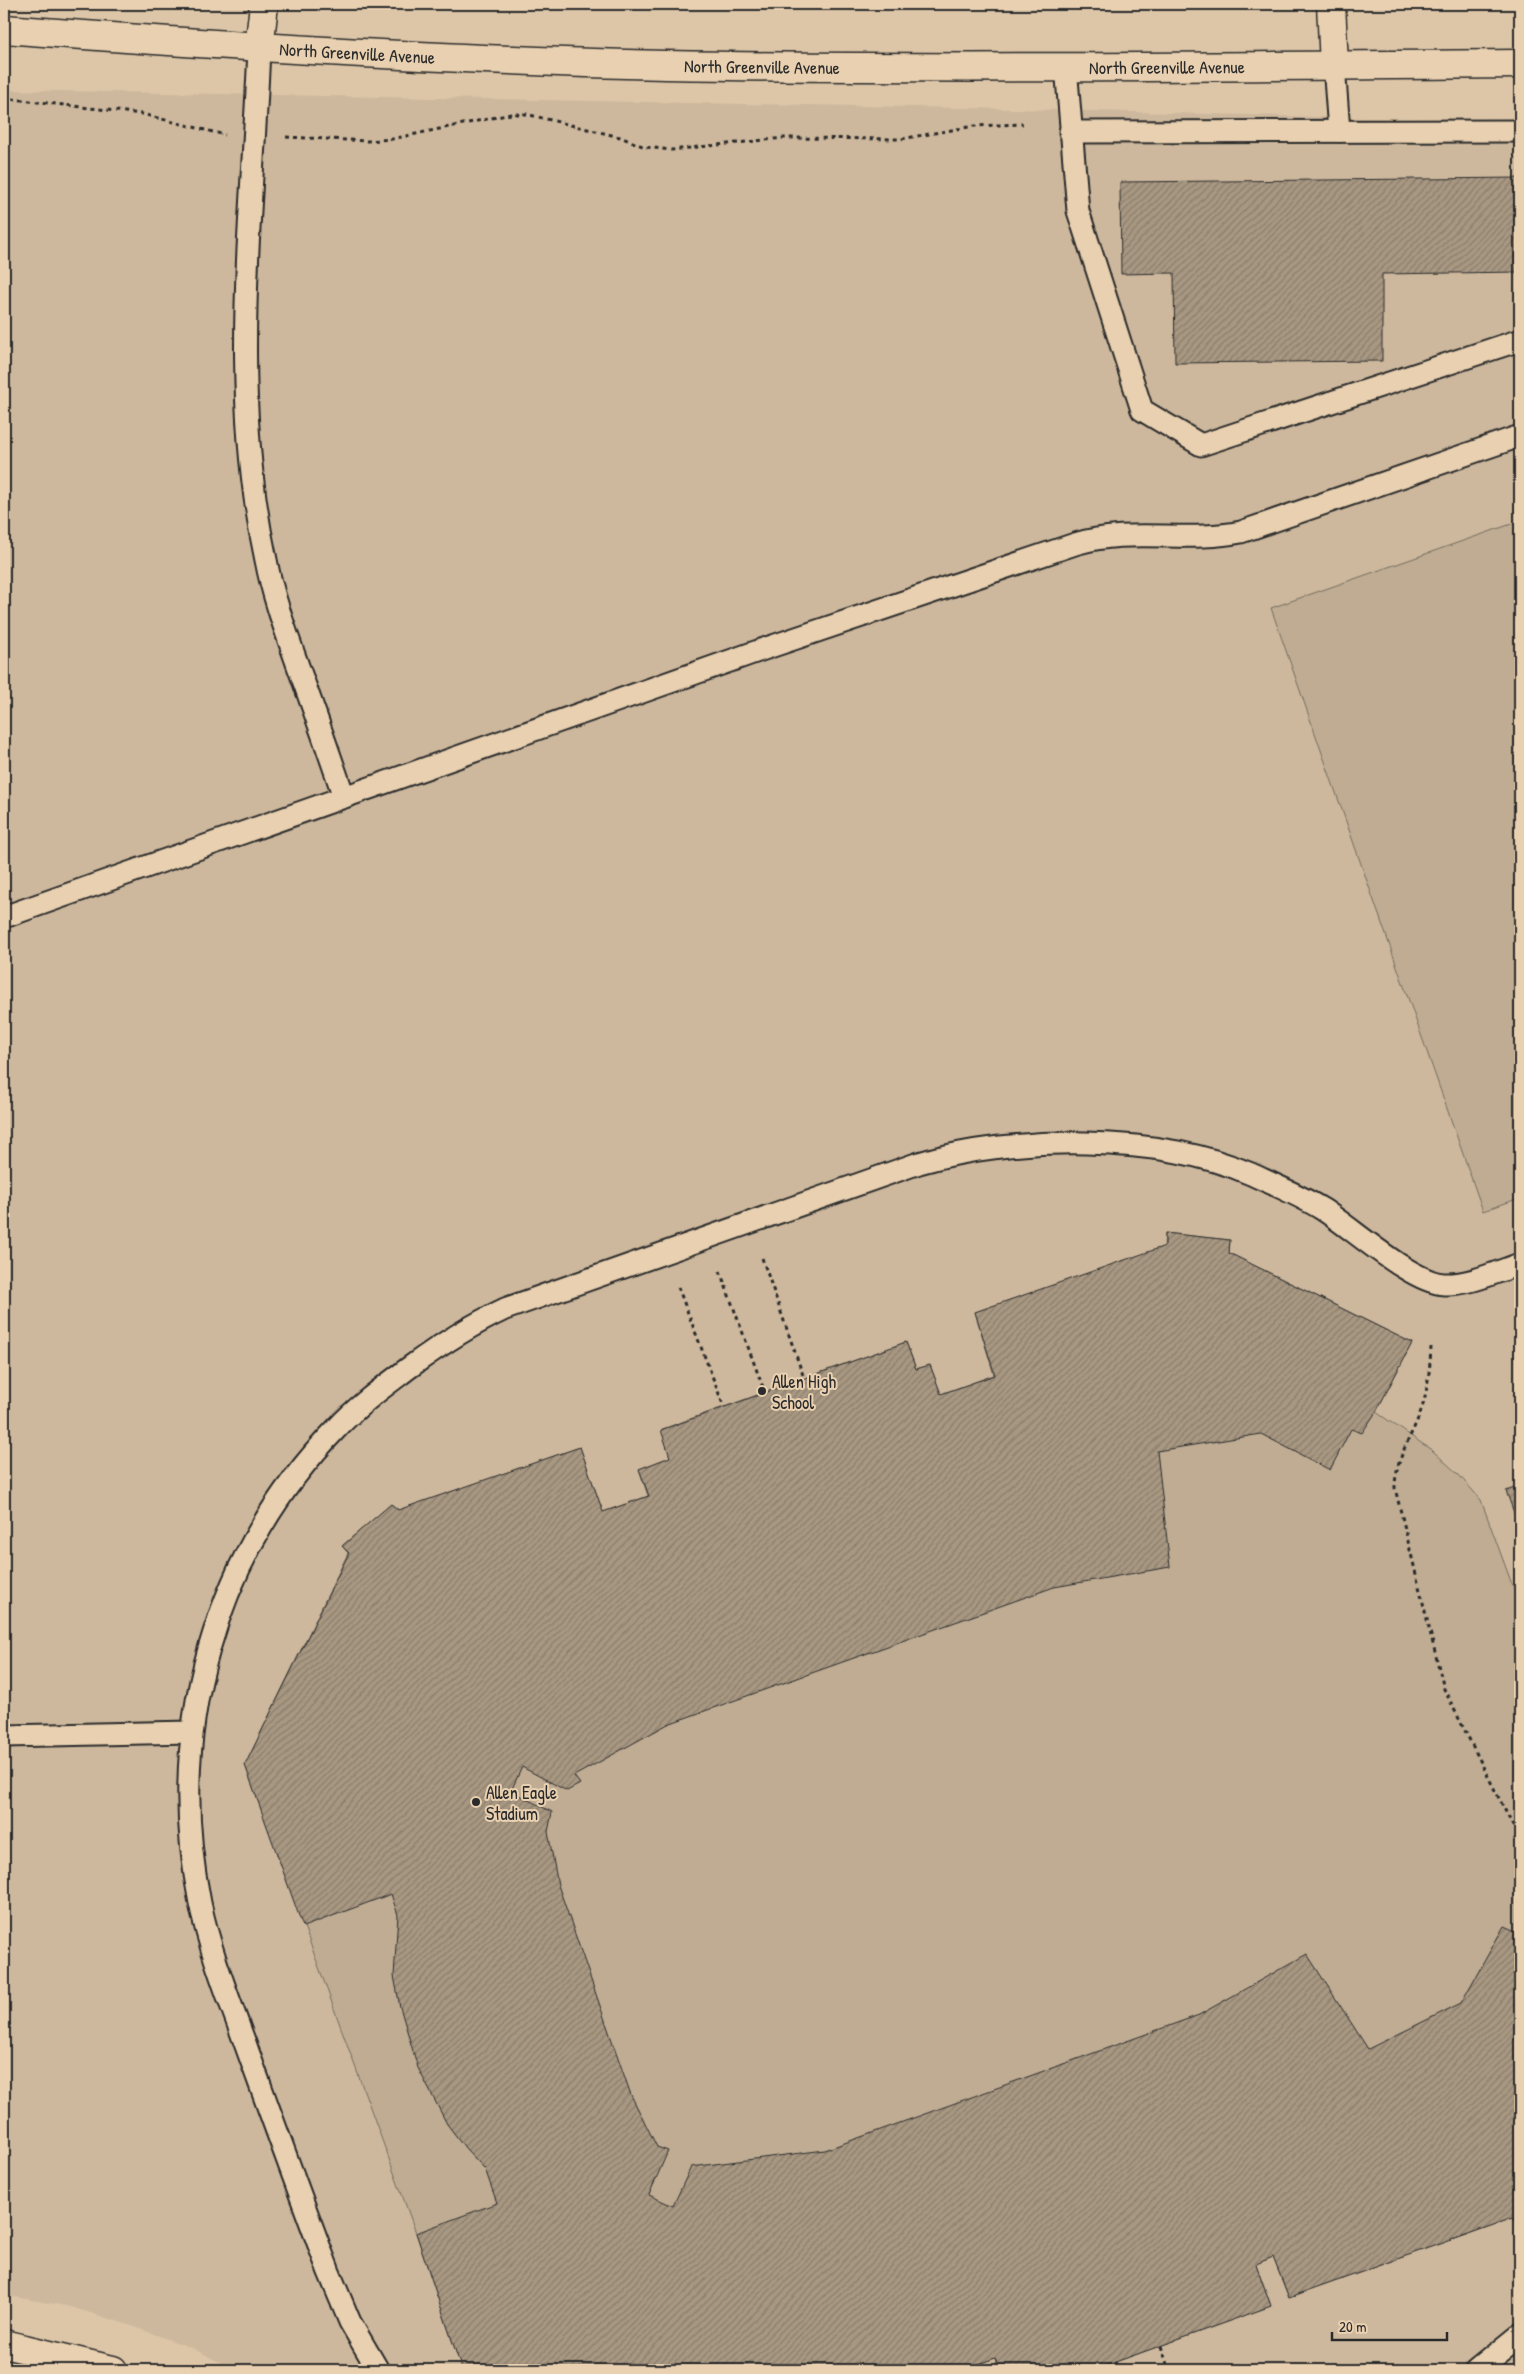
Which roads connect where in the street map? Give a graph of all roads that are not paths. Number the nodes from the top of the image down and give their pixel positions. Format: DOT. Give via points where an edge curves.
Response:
graph roads {
  1 [pos="264,4"];
  2 [pos="1331,4"];
  3 [pos="4,29"];
  4 [pos="259,49"];
  5 [pos="1520,64"];
  6 [pos="1334,65"];
  7 [pos="1066,66"];
  8 [pos="1520,130"];
  9 [pos="1339,131"];
  10 [pos="1070,132"];
  11 [pos="1520,340"];
  12 [pos="1520,436"];
  13 [pos="344,797"];
  14 [pos="4,917"];
  15 [pos="1520,1264"];
  16 [pos="191,1732"];
  17 [pos="4,1736"];
  18 [pos="1520,2334"];
  19 [pos="4,2344"];
  20 [pos="113,2370"];
  21 [pos="378,2370"];
  22 [pos="1477,2370"];
  1 -- 4 [label="main road"];
  2 -- 6 [label="main road"];
  3 -- 4 [label="main road, North Greenville Avenue"];
  4 -- 7 [label="main road, North Greenville Avenue" via="664,65"];
  4 -- 13 [label="lane" via="245,348 254,490 274,594"];
  5 -- 6 [label="main road, North Greenville Avenue"];
  6 -- 7 [label="main road, North Greenville Avenue"];
  6 -- 9 [label="lane"];
  7 -- 10 [label="lane"];
  8 -- 9 [label="lane"];
  9 -- 10 [label="lane"];
  10 -- 11 [label="lane" via="1078,211 1142,410 1201,445"];
  12 -- 13 [label="lane" via="1241,532 1204,538 1114,535 1086,540"];
  13 -- 14 [label="lane"];
  15 -- 16 [label="lane" via="1469,1281 1442,1284 1428,1280 1322,1209 1284,1189 1224,1164 1150,1148 1032,1144 965,1152 919,1163 818,1197 505,1309 447,1342 364,1403 338,1426 285,1489 252,1544 228,1594 208,1649"];
  16 -- 17 [label="lane"];
  16 -- 21 [label="lane" via="188,1789 192,1846 200,1903 215,1958 328,2272 350,2322"];
  18 -- 22 [label="lane"];
  19 -- 20 [label="main road"];
}
